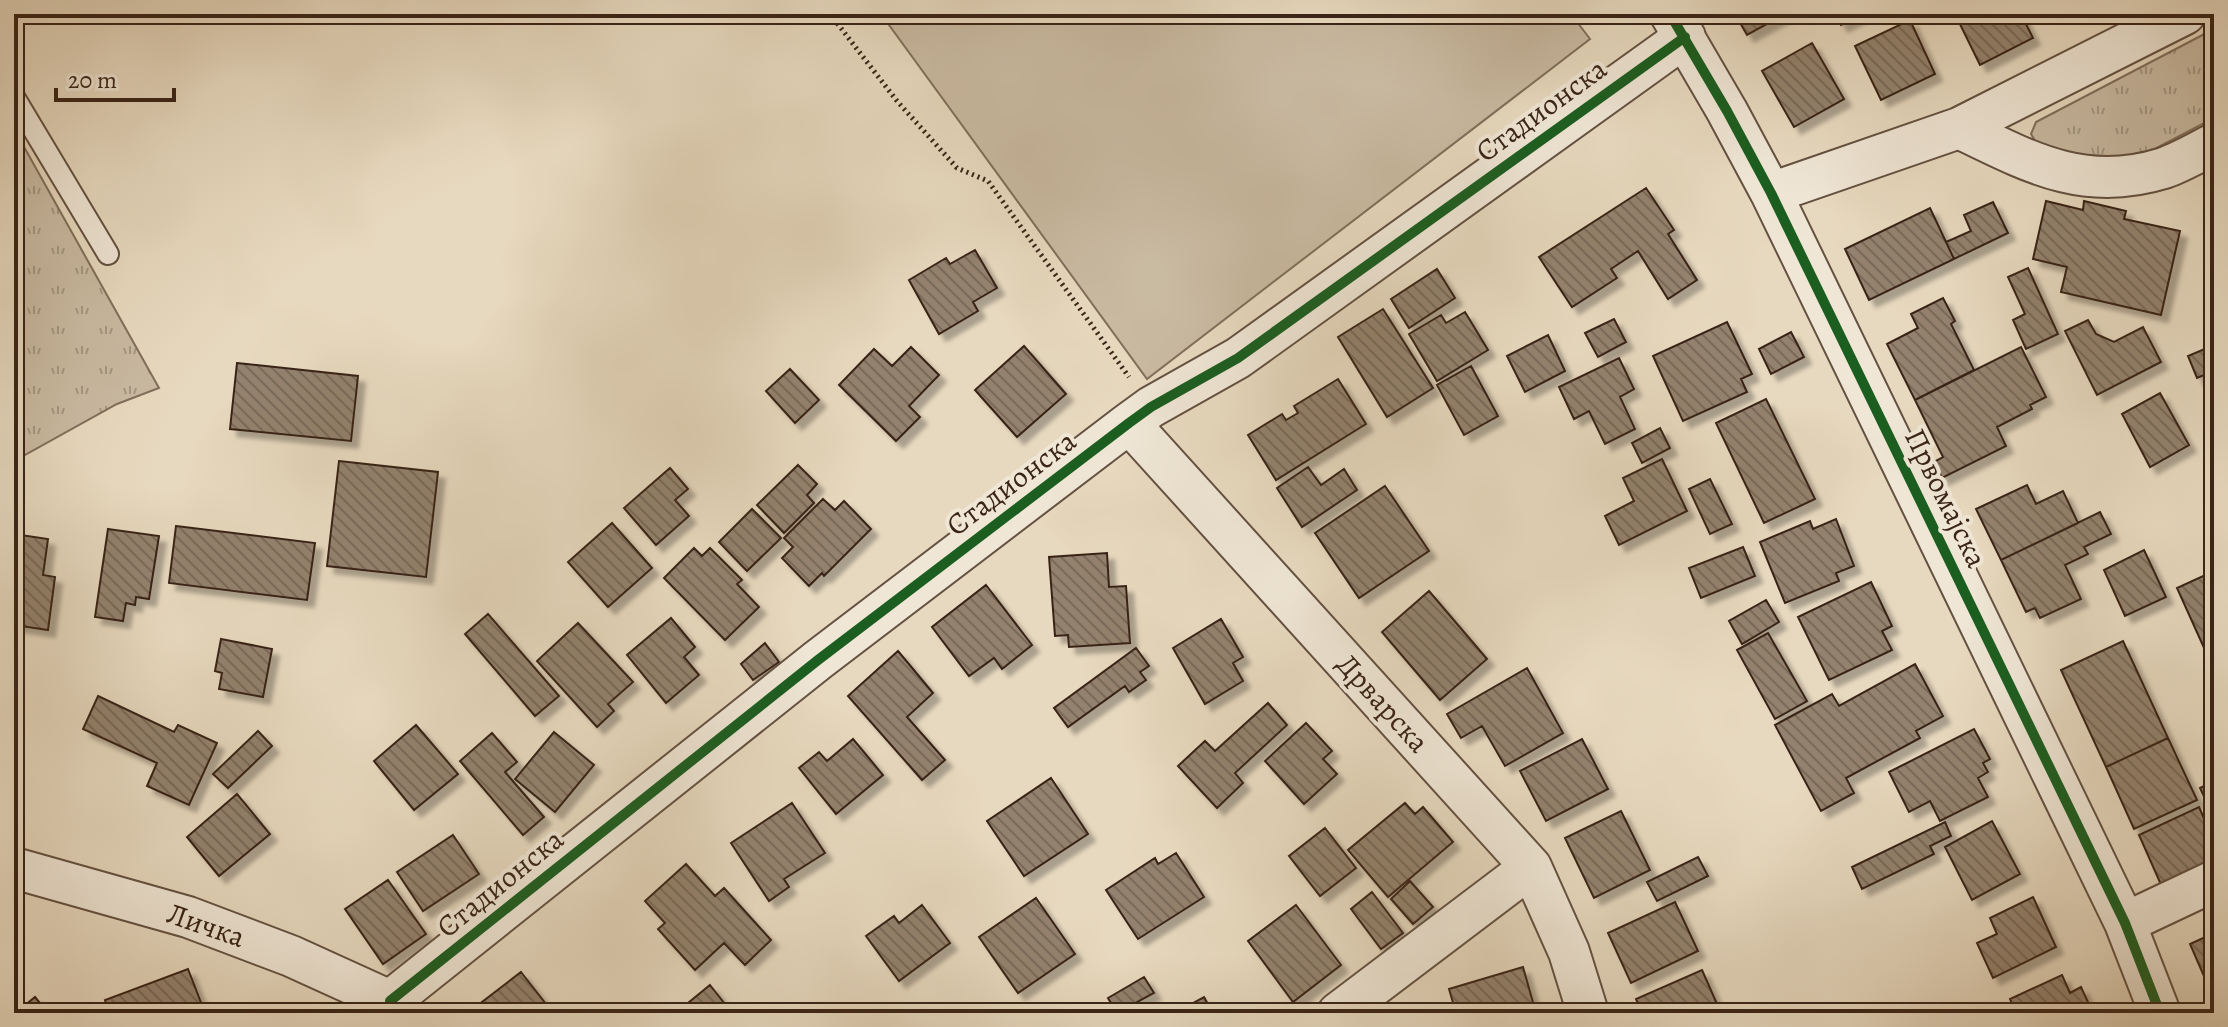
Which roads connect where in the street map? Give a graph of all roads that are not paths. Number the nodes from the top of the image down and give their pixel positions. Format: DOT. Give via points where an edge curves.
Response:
graph roads {
  1 [pos="2185,14"];
  2 [pos="1677,26"];
  3 [pos="14,97"];
  4 [pos="1959,128"];
  5 [pos="2214,144"];
  6 [pos="1771,193"];
  7 [pos="108,254"];
  8 [pos="1140,415"];
  9 [pos="1531,867"];
  10 [pos="14,868"];
  11 [pos="2214,881"];
  12 [pos="2125,923"];
  13 [pos="396,1007"];
  14 [pos="1338,1013"];
  15 [pos="1588,1013"];
  16 [pos="2160,1013"];
  1 -- 4 [label="street"];
  2 -- 6 [label="street, Првомајска"];
  2 -- 8 [label="street, Стадионска" via="1238,358"];
  3 -- 7 [label="lane"];
  4 -- 5 [label="street" via="2039,165 2082,176 2126,177 2166,167"];
  4 -- 6 [label="street"];
  6 -- 12 [label="street, Првомајска"];
  8 -- 9 [label="street, Дрварска"];
  8 -- 13 [label="street, Стадионска" via="818,660"];
  9 -- 14 [label="street"];
  9 -- 15 [label="street, Дрварска" via="1569,952"];
  10 -- 13 [label="street, Личка" via="188,917 291,956"];
  11 -- 12 [label="street"];
  12 -- 16 [label="street, Првомајска"];
}
